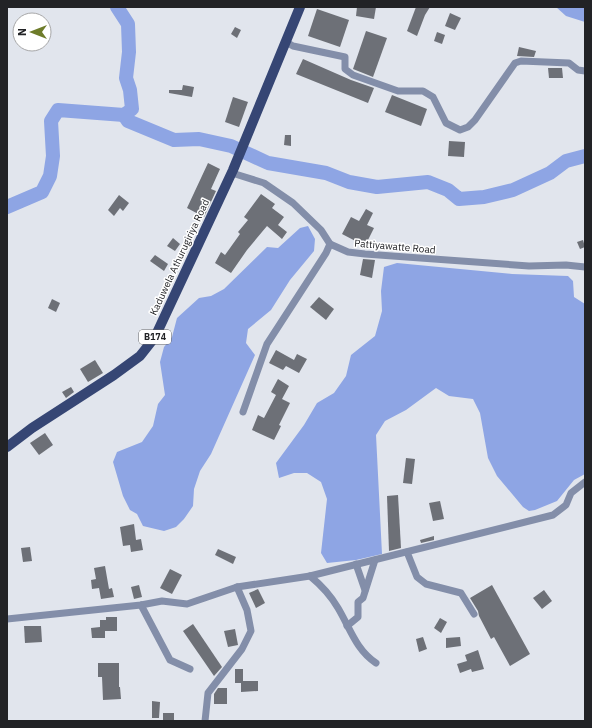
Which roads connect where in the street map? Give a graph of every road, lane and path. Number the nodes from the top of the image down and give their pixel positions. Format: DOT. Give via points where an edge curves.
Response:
graph roads {
  1 [pos="300,7"];
  2 [pos="286,42"];
  3 [pos="585,71"];
  4 [pos="232,171"];
  5 [pos="330,244"];
  6 [pos="585,267"];
  7 [pos="243,412"];
  8 [pos="7,447"];
  9 [pos="585,482"];
  10 [pos="407,552"];
  11 [pos="375,560"];
  12 [pos="356,564"];
  13 [pos="310,576"];
  14 [pos="237,587"];
  15 [pos="365,590"];
  16 [pos="141,605"];
  17 [pos="474,614"];
  18 [pos="7,619"];
  19 [pos="348,626"];
  20 [pos="376,663"];
  21 [pos="190,669"];
  22 [pos="205,721"];
  1 -- 2 [label="main road, B174"];
  2 -- 3 [label="street" via="293,46 345,57 345,69 353,75 398,90 423,91 433,97 446,123 460,130 475,120 515,63 569,63 578,70"];
  2 -- 4 [label="main road, Kaduwela Athurugiriya Road / B174"];
  4 -- 5 [label="street" via="264,183 293,203 321,230"];
  4 -- 8 [label="main road, Kaduwela Athurugiriya Road / B174" via="159,330 140,356"];
  5 -- 6 [label="street, Pattiyawatte Road" via="348,252 364,254 529,266"];
  5 -- 7 [label="street" via="267,344"];
  9 -- 10 [label="street" via="571,493 566,505 553,515"];
  10 -- 11 [label="street"];
  10 -- 17 [label="street" via="416,577 426,584 461,593"];
  11 -- 12 [label="street"];
  11 -- 15 [label="street"];
  12 -- 13 [label="street"];
  12 -- 15 [label="street"];
  13 -- 14 [label="street"];
  13 -- 19 [label="street" via="322,586 338,607"];
  14 -- 16 [label="street" via="186,604 162,601"];
  14 -- 22 [label="street" via="247,610 252,631 242,649 208,693"];
  15 -- 19 [label="street" via="363,598 358,602 358,617"];
  16 -- 18 [label="street"];
  16 -- 21 [label="street" via="170,660"];
  19 -- 20 [label="street" via="367,658"];
}
